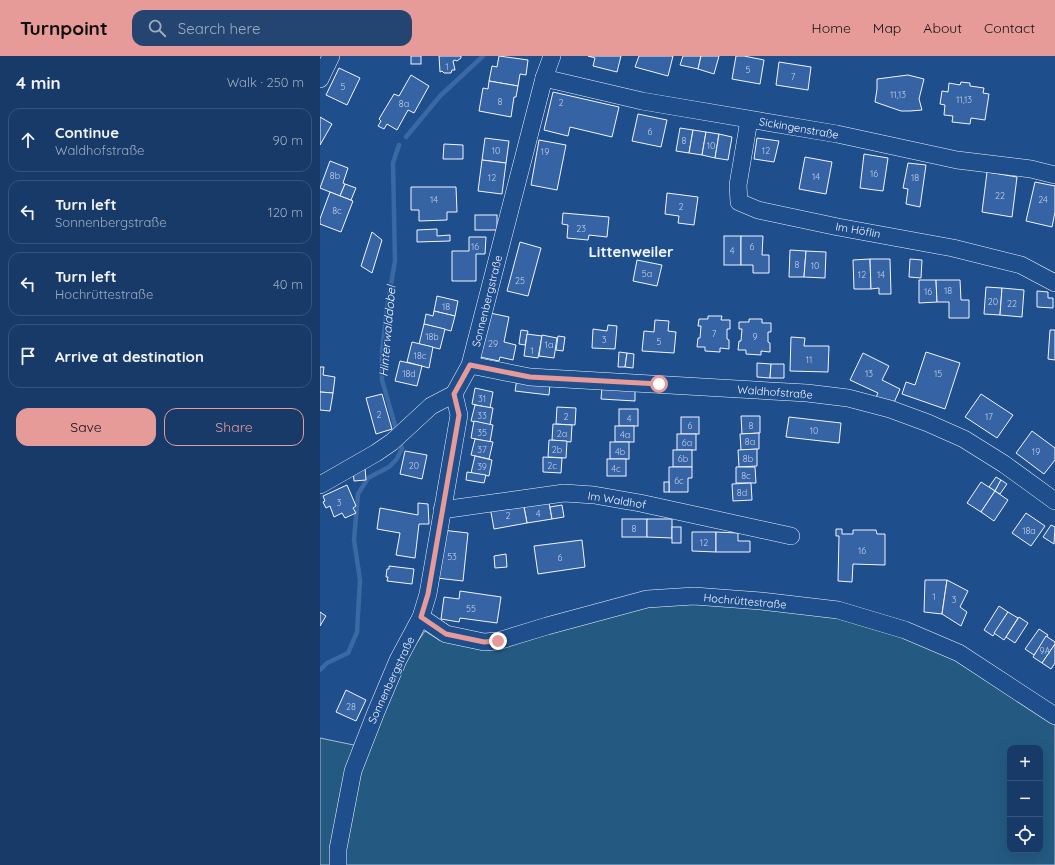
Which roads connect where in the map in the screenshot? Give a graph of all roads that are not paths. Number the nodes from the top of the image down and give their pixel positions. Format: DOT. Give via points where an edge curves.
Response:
graph roads {
  1 [pos="331,56"];
  2 [pos="552,56"];
  3 [pos="544,78"];
  4 [pos="320,79"];
  5 [pos="749,120"];
  6 [pos="1055,175"];
  7 [pos="1055,283"];
  8 [pos="470,365"];
  9 [pos="454,394"];
  10 [pos="320,485"];
  11 [pos="1055,501"];
  12 [pos="442,510"];
  13 [pos="791,536"];
  14 [pos="421,617"];
  15 [pos="1055,716"];
  16 [pos="338,865"];
  1 -- 4 [label="street"];
  2 -- 3 [label="street, Sonnenbergstraße"];
  3 -- 5 [label="street, Sickingenstraße" via="642,101"];
  3 -- 8 [label="street, Sonnenbergstraße"];
  5 -- 6 [label="street, Sickingenstraße" via="837,134 957,160 1031,169"];
  5 -- 7 [label="street, Im Höflin" via="738,185 739,202 758,210 952,248 1021,265"];
  8 -- 9 [label="street, Sonnenbergstraße"];
  8 -- 11 [label="street, Waldhofstraße" via="530,377 848,398 890,409 964,439"];
  9 -- 10 [label="street" via="432,406 392,442"];
  9 -- 12 [label="street, Sonnenbergstraße" via="459,415"];
  12 -- 13 [label="street, Im Waldhof" via="564,493 594,495"];
  12 -- 14 [label="street, Sonnenbergstraße" via="428,594"];
  14 -- 15 [label="street, Hochrüttestraße" via="446,634 484,642 498,641 648,599 694,596 838,610 905,630 959,653"];
  14 -- 16 [label="street, Sonnenbergstraße" via="398,660 353,771 338,849"];
}
